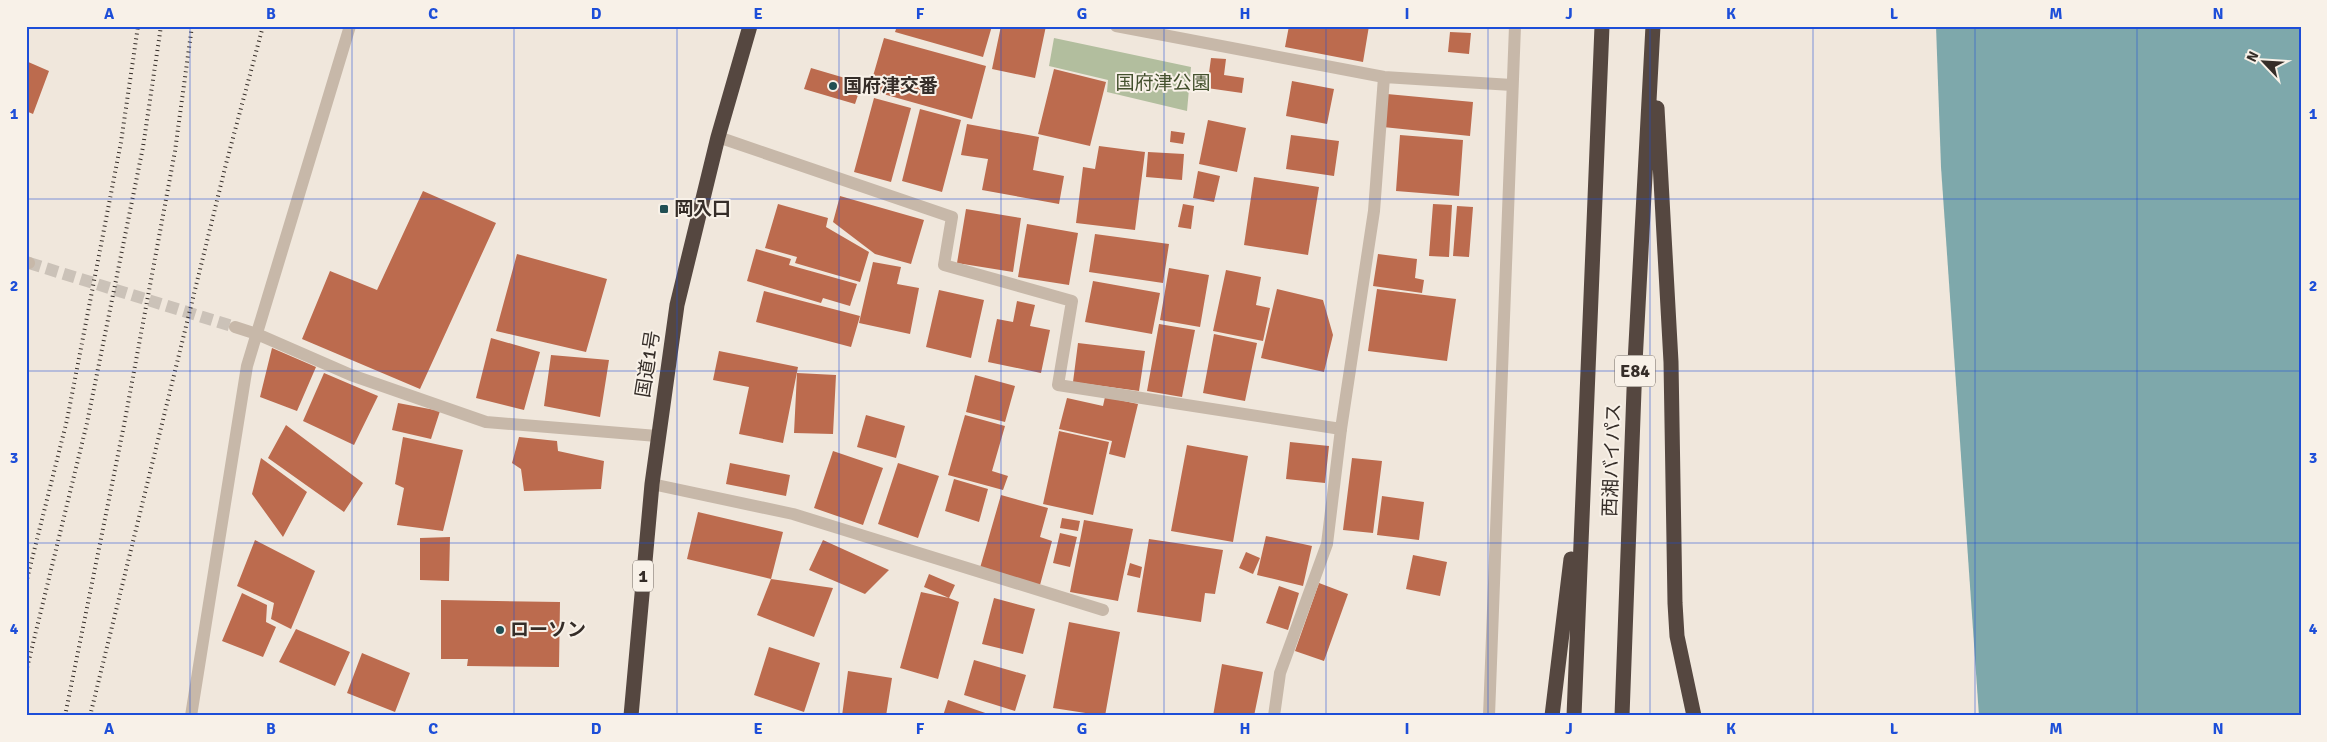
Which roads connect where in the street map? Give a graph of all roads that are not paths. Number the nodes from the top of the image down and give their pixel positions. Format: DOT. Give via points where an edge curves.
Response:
graph roads {
  1 [pos="350,26"];
  2 [pos="750,26"];
  3 [pos="1116,26"];
  4 [pos="1515,26"];
  5 [pos="1602,26"];
  6 [pos="1653,28"];
  7 [pos="1384,77"];
  8 [pos="1512,85"];
  9 [pos="718,136"];
  10 [pos="235,327"];
  11 [pos="257,334"];
  12 [pos="1341,429"];
  13 [pos="657,436"];
  14 [pos="1584,456"];
  15 [pos="652,484"];
  16 [pos="1103,610"];
  17 [pos="192,716"];
  18 [pos="631,716"];
  19 [pos="1274,716"];
  20 [pos="1489,716"];
  21 [pos="1552,716"];
  22 [pos="1574,716"];
  23 [pos="1622,716"];
  24 [pos="1694,716"];
  1 -- 11 [label="street"];
  2 -- 9 [label="highway, 国道1号 / 1"];
  3 -- 7 [label="street"];
  4 -- 8 [label="street"];
  5 -- 14 [label="highway, 西湘バイパス / E84"];
  6 -- 23 [label="highway, 西湘バイパス / E84" via="1635,363"];
  6 -- 24 [label="highway" via="1671,362 1675,603 1677,636"];
  7 -- 8 [label="street"];
  7 -- 12 [label="street" via="1374,212"];
  8 -- 20 [label="street"];
  9 -- 12 [label="street" via="952,217 944,265 1072,301 1058,385"];
  9 -- 13 [label="highway, 国道1号 / 1" via="677,306"];
  10 -- 11 [label="street"];
  11 -- 13 [label="street" via="351,375 486,422"];
  11 -- 17 [label="street" via="247,366"];
  12 -- 19 [label="street" via="1327,544 1280,673"];
  13 -- 15 [label="highway, 国道1号 / 1"];
  14 -- 21 [label="highway"];
  14 -- 22 [label="highway, 西湘バイパス / E84"];
  15 -- 16 [label="street" via="793,514"];
  15 -- 18 [label="highway, 国道1号 / 1"];
}
